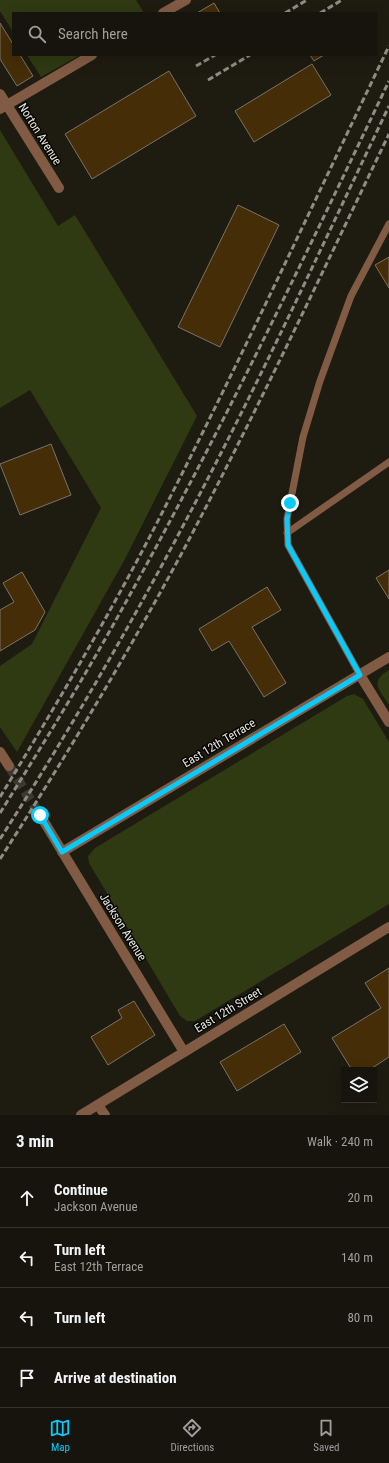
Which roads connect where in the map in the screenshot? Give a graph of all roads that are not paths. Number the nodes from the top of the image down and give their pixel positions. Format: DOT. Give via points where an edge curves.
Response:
graph roads {
  1 [pos="186,0"];
  2 [pos="166,12"];
  3 [pos="90,56"];
  4 [pos="0,94"];
  5 [pos="3,107"];
  6 [pos="59,188"];
  7 [pos="389,224"];
  8 [pos="389,462"];
  9 [pos="287,533"];
  10 [pos="389,657"];
  11 [pos="360,675"];
  12 [pos="389,722"];
  13 [pos="0,752"];
  14 [pos="8,766"];
  15 [pos="40,815"];
  16 [pos="62,852"];
  17 [pos="389,927"];
  18 [pos="184,1052"];
  19 [pos="98,1105"];
  20 [pos="81,1115"];
  21 [pos="105,1115"];
  1 -- 2 [label="street"];
  3 -- 5 [label="street"];
  4 -- 5 [label="street, Norton Avenue"];
  5 -- 6 [label="street, Norton Avenue"];
  7 -- 9 [label="lane" via="351,296 320,381 303,437 287,519"];
  8 -- 9 [label="lane"];
  9 -- 11 [label="lane" via="288,545"];
  10 -- 11 [label="street, East 12th Terrace"];
  11 -- 12 [label="street"];
  11 -- 16 [label="street, East 12th Terrace"];
  13 -- 14 [label="street"];
  15 -- 16 [label="street, Jackson Avenue"];
  16 -- 18 [label="street, Jackson Avenue"];
  17 -- 18 [label="street, East 12th Street"];
  18 -- 19 [label="street, East 12th Street"];
  19 -- 20 [label="street, East 12th Street"];
  19 -- 21 [label="street"];
}
